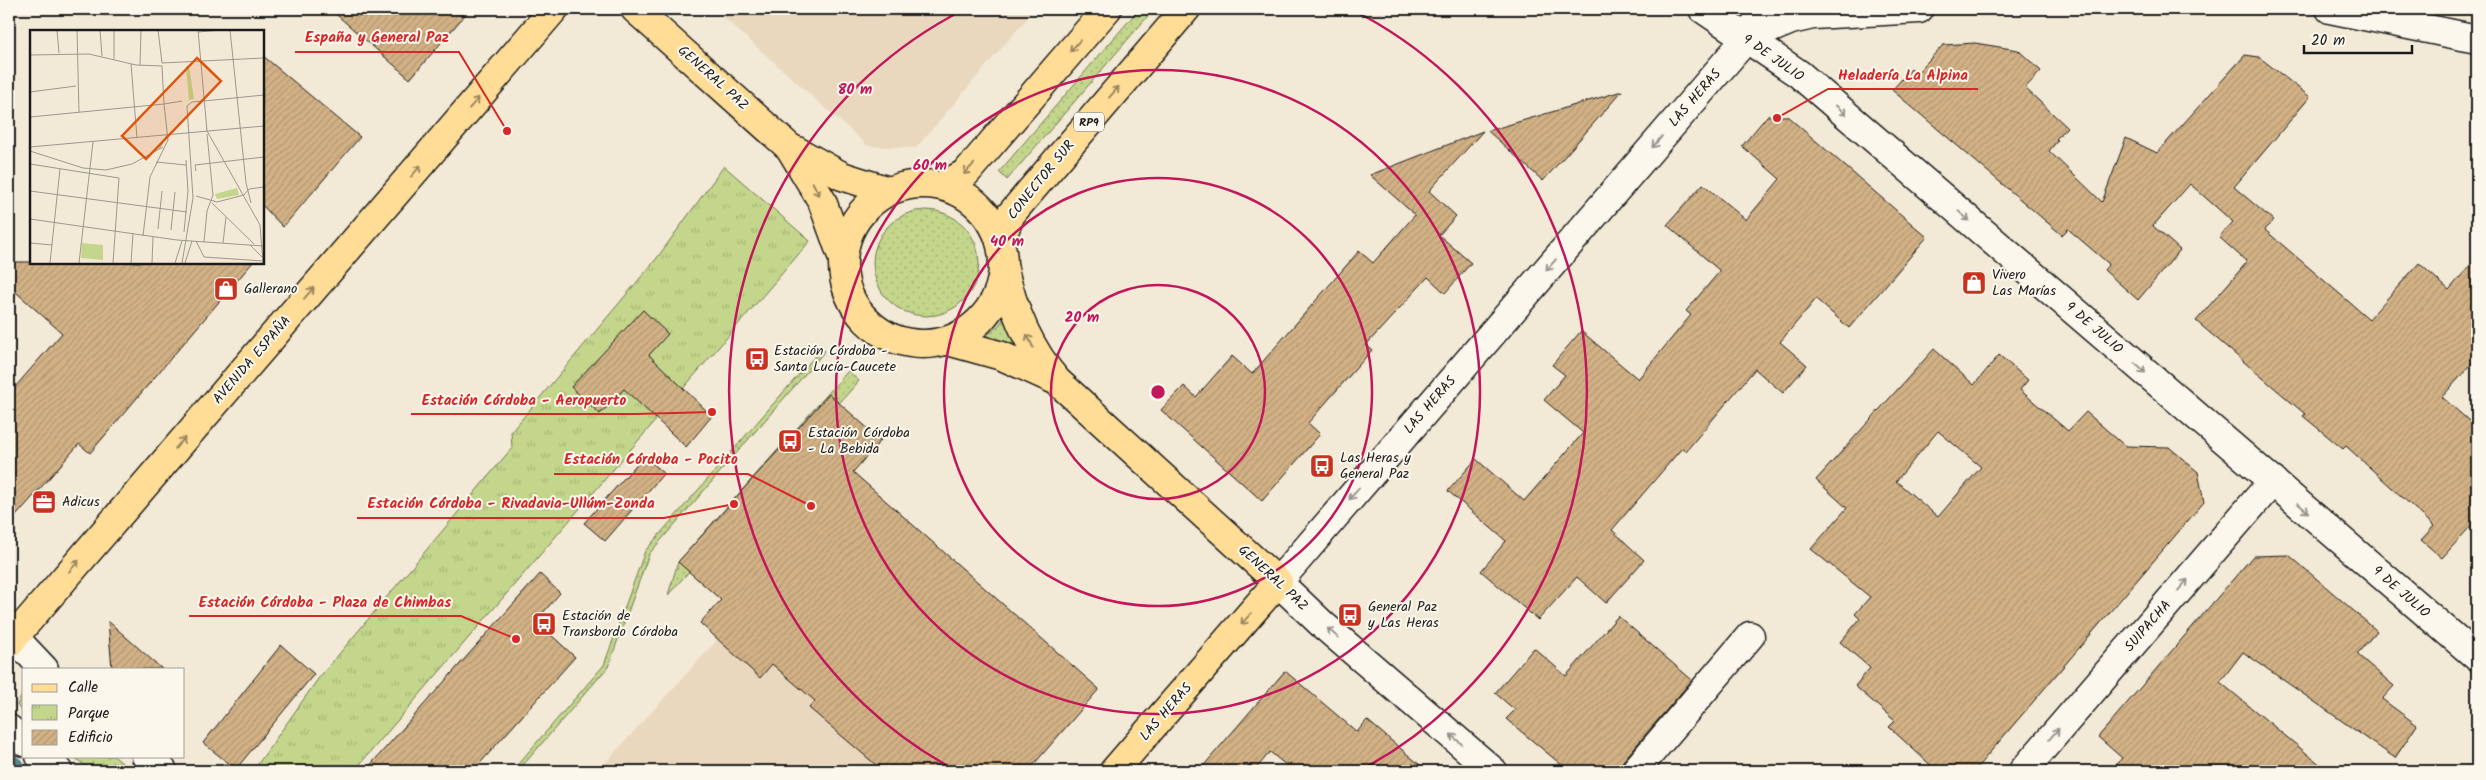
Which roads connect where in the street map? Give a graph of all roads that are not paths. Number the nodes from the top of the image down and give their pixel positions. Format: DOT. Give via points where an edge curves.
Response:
graph roads {
  1 [pos="554,9"];
  2 [pos="635,9"];
  3 [pos="1107,9"];
  4 [pos="1186,9"];
  5 [pos="1704,9"];
  6 [pos="1765,9"];
  7 [pos="1919,9"];
  8 [pos="2330,9"];
  9 [pos="1746,39"];
  10 [pos="2477,39"];
  11 [pos="790,148"];
  12 [pos="942,186"];
  13 [pos="890,190"];
  14 [pos="1001,253"];
  15 [pos="842,259"];
  16 [pos="948,341"];
  17 [pos="1057,381"];
  18 [pos="2273,481"];
  19 [pos="1278,582"];
  20 [pos="1750,636"];
  21 [pos="10,638"];
  22 [pos="2477,657"];
  23 [pos="43,668"];
  24 [pos="9,730"];
  25 [pos="22,740"];
  26 [pos="42,758"];
  27 [pos="148,758"];
  28 [pos="58,771"];
  29 [pos="163,771"];
  30 [pos="1114,771"];
  31 [pos="1493,771"];
  32 [pos="1635,771"];
  33 [pos="2023,771"];
  21 -- 1 [label="main road, AVENIDA ESPAÑA, one-way"];
  2 -- 11 [label="main road, GENERAL PAZ"];
  3 -- 12 [label="main road, one-way" via="966,173"];
  14 -- 4 [label="main road, CONECTOR SUR / RP9, one-way" via="1011,214"];
  5 -- 9 [label="street, 9 DE JULIO"];
  6 -- 9 [label="street, LAS HERAS"];
  7 -- 9 [label="street, LAS HERAS" via="1813,15 1791,20"];
  8 -- 10 [label="street"];
  9 -- 18 [label="street, 9 DE JULIO, one-way" via="1799,74"];
  9 -- 19 [label="street, LAS HERAS, one-way"];
  11 -- 13 [label="main road, GENERAL PAZ" via="842,176"];
  11 -- 15 [label="main road, GENERAL PAZ, one-way" via="822,201"];
  12 -- 13 [label="main road, CONECTOR SUR / RP9" via="911,184"];
  12 -- 14 [label="main road, CONECTOR SUR / RP9" via="965,195 980,207 991,222"];
  13 -- 15 [label="main road, CONECTOR SUR / RP9" via="862,210 844,243"];
  14 -- 16 [label="main road, CONECTOR SUR / RP9" via="998,294 989,311 962,335"];
  17 -- 14 [label="main road, GENERAL PAZ, one-way" via="1044,366 1018,315"];
  15 -- 16 [label="main road, CONECTOR SUR / RP9" via="850,298 859,314 873,328 906,343 925,345"];
  16 -- 17 [label="main road, GENERAL PAZ" via="1002,356"];
  17 -- 19 [label="main road, GENERAL PAZ"];
  18 -- 22 [label="street, 9 DE JULIO, one-way"];
  33 -- 18 [label="street, SUIPACHA, one-way"];
  19 -- 30 [label="main road, LAS HERAS, one-way"];
  31 -- 19 [label="street, GENERAL PAZ, one-way" via="1323,625"];
  20 -- 32 [label="street"];
  21 -- 23 [label="street"];
  24 -- 25 [label="street"];
  26 -- 28 [label="street"];
  27 -- 29 [label="street"];
}
